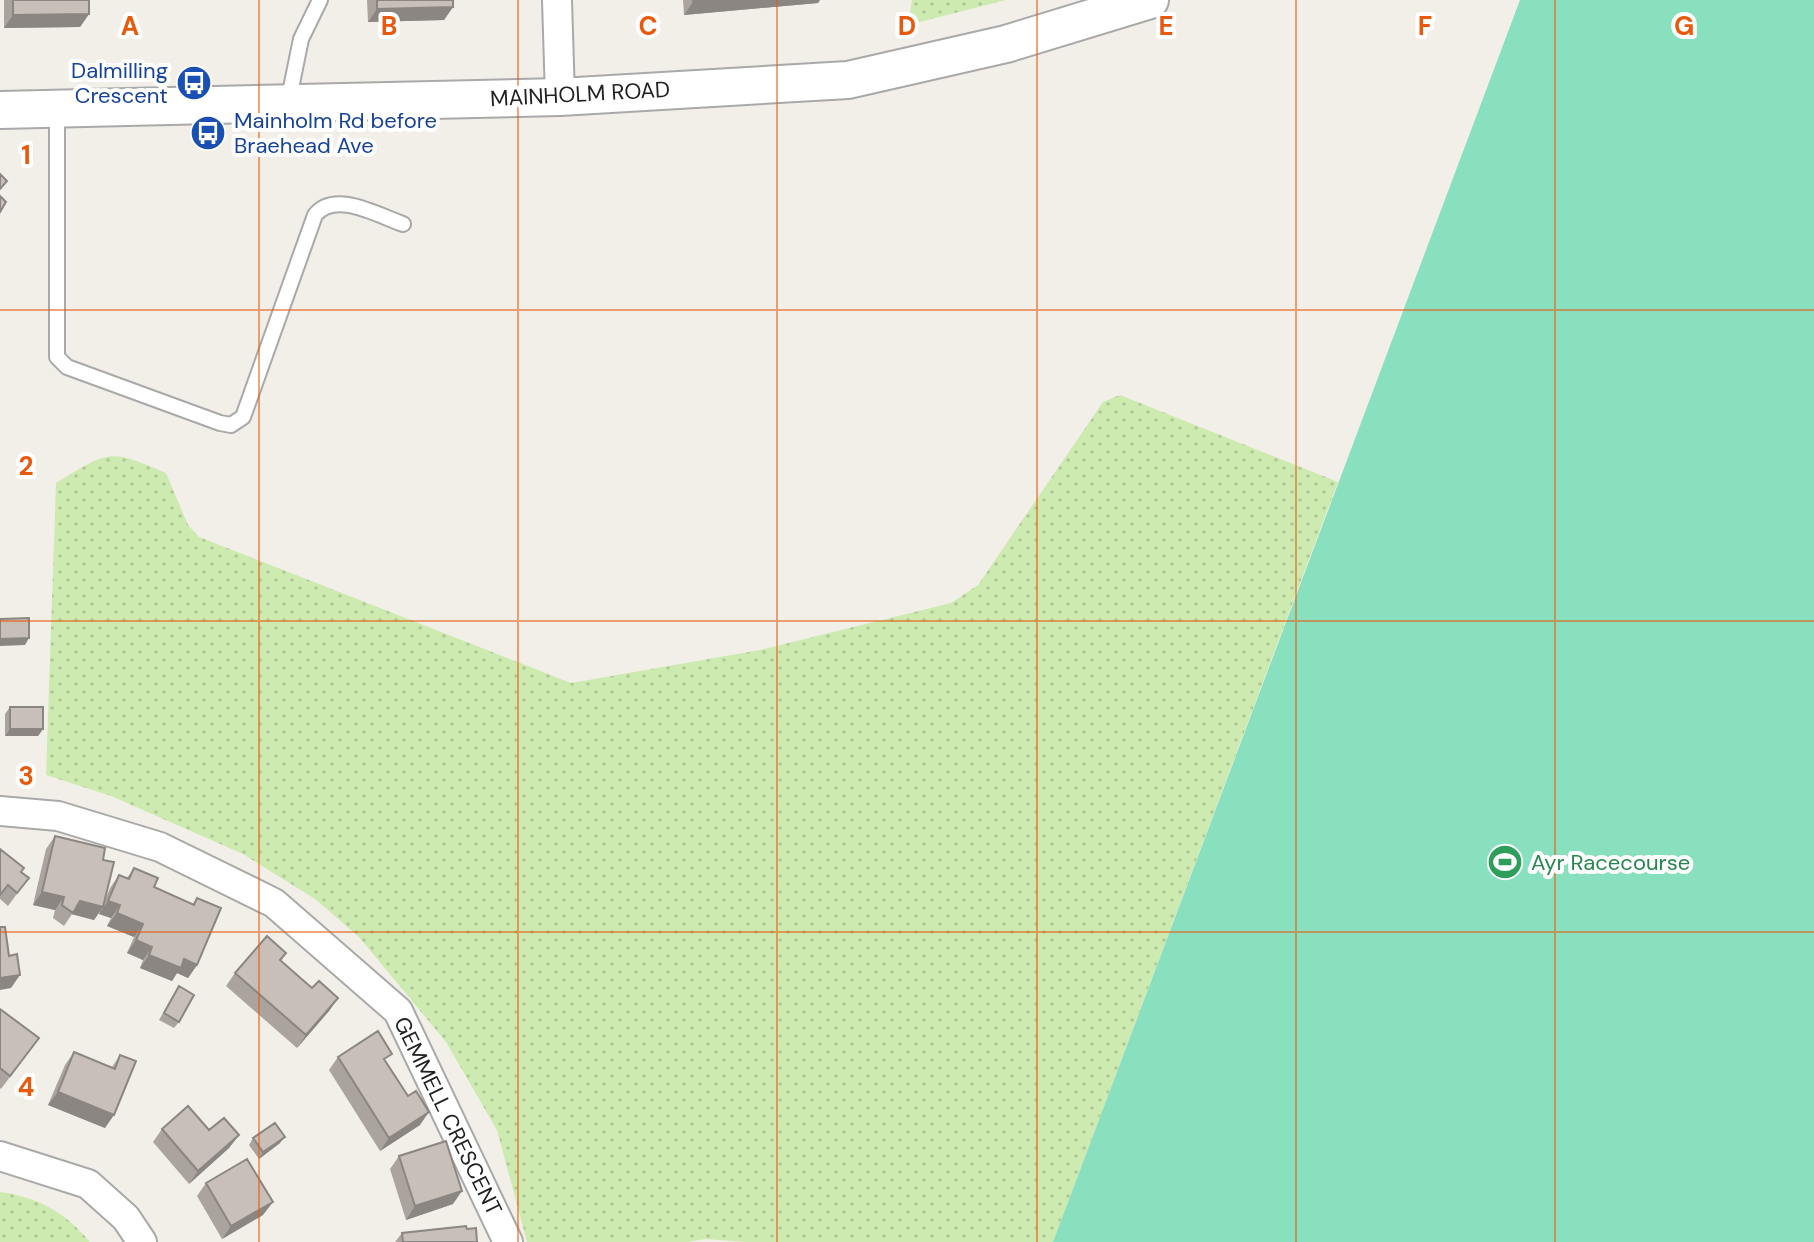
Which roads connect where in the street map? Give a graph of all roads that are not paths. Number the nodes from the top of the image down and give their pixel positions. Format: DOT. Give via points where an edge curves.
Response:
graph roads {
  1 [pos="320,0"];
  2 [pos="557,0"];
  3 [pos="1150,0"];
  4 [pos="560,97"];
  5 [pos="288,103"];
  6 [pos="57,109"];
  7 [pos="0,110"];
  8 [pos="403,224"];
  9 [pos="0,811"];
  10 [pos="0,1156"];
  11 [pos="142,1242"];
  12 [pos="508,1242"];
  1 -- 5 [label="lane" via="301,39"];
  2 -- 4 [label="street"];
  3 -- 4 [label="street, MAINHOLM ROAD" via="1006,44 848,80"];
  4 -- 5 [label="street, MAINHOLM ROAD"];
  5 -- 6 [label="street, MAINHOLM ROAD"];
  6 -- 7 [label="street, MAINHOLM ROAD"];
  6 -- 8 [label="lane" via="57,357 67,367 220,423 231,425 243,417 322,206 337,202"];
  9 -- 12 [label="street, GEMMELL CRESCENT" via="58,816 160,847 274,903 398,1011"];
  10 -- 11 [label="street" via="88,1184 126,1218"];
}
